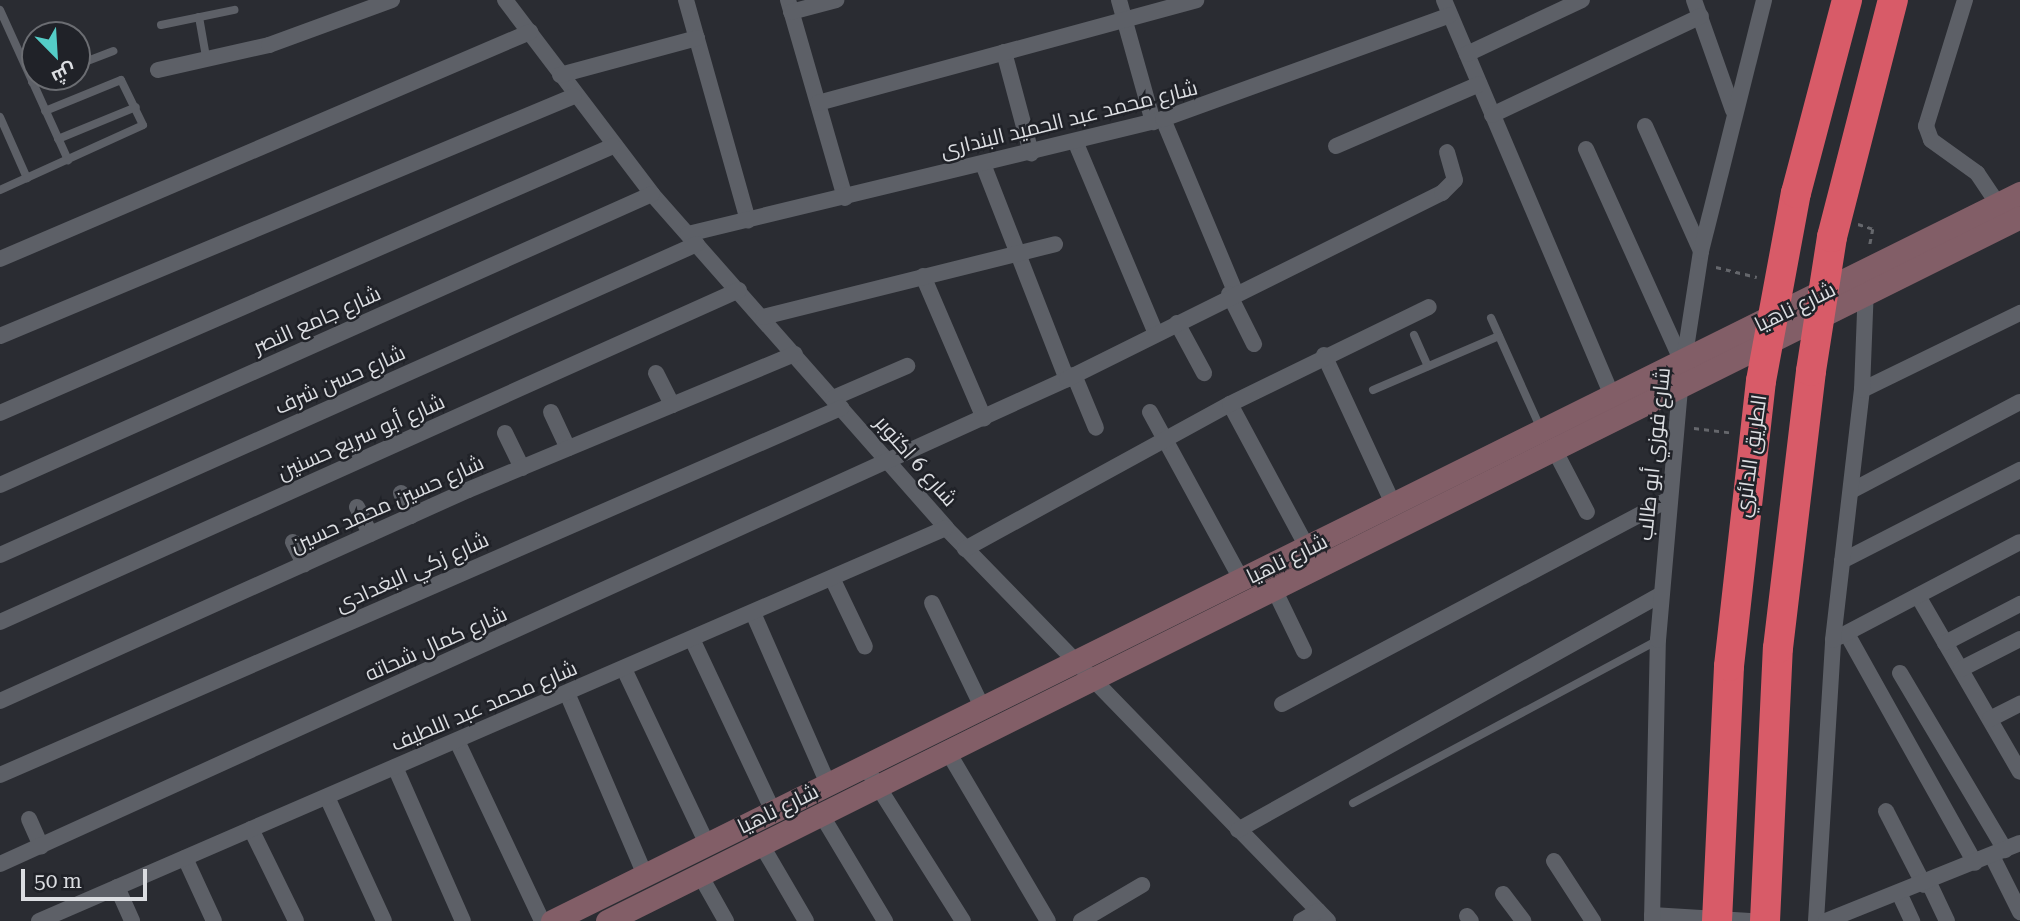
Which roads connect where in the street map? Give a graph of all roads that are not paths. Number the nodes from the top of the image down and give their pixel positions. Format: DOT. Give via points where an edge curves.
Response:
graph roads {
  1 [pos="392,0"];
  2 [pos="505,0"];
  3 [pos="685,0"];
  4 [pos="836,0"];
  5 [pos="1119,0"];
  6 [pos="1196,0"];
  7 [pos="1582,0"];
  8 [pos="1695,0"];
  9 [pos="1764,0"];
  10 [pos="1847,0"];
  11 [pos="1893,0"];
  12 [pos="1965,0"];
  13 [pos="790,6"];
  14 [pos="1447,8"];
  15 [pos="0,10"];
  16 [pos="234,10"];
  17 [pos="1701,16"];
  18 [pos="199,17"];
  19 [pos="1124,19"];
  20 [pos="162,25"];
  21 [pos="530,32"];
  22 [pos="697,38"];
  23 [pos="113,51"];
  24 [pos="1004,52"];
  25 [pos="1467,54"];
  26 [pos="206,55"];
  27 [pos="21,57"];
  28 [pos="91,60"];
  29 [pos="158,70"];
  30 [pos="560,75"];
  31 [pos="1479,84"];
  32 [pos="36,91"];
  33 [pos="574,96"];
  34 [pos="818,103"];
  35 [pos="136,107"];
  36 [pos="1733,110"];
  37 [pos="46,111"];
  38 [pos="1492,115"];
  39 [pos="0,117"];
  40 [pos="1158,120"];
  41 [pos="1645,127"];
  42 [pos="58,139"];
  43 [pos="1075,141"];
  44 [pos="613,146"];
  45 [pos="1336,146"];
  46 [pos="1587,149"];
  47 [pos="1447,152"];
  48 [pos="1031,153"];
  49 [pos="68,160"];
  50 [pos="983,164"];
  51 [pos="27,178"];
  52 [pos="0,190"];
  53 [pos="2020,193"];
  54 [pos="652,194"];
  55 [pos="845,198"];
  56 [pos="1998,204"];
  57 [pos="2020,217"];
  58 [pos="748,220"];
  59 [pos="693,239"];
  60 [pos="1055,244"];
  61 [pos="1701,251"];
  62 [pos="1018,253"];
  63 [pos="0,259"];
  64 [pos="923,276"];
  65 [pos="1866,284"];
  66 [pos="739,290"];
  67 [pos="1232,293"];
  68 [pos="1429,307"];
  69 [pos="2020,313"];
  70 [pos="763,317"];
  71 [pos="1491,318"];
  72 [pos="1177,323"];
  73 [pos="1156,334"];
  74 [pos="1414,335"];
  75 [pos="0,336"];
  76 [pos="1499,336"];
  77 [pos="1254,344"];
  78 [pos="795,354"];
  79 [pos="1324,355"];
  80 [pos="1684,363"];
  81 [pos="907,366"];
  82 [pos="1428,366"];
  83 [pos="656,373"];
  84 [pos="1204,373"];
  85 [pos="1070,377"];
  86 [pos="1680,387"];
  87 [pos="1373,390"];
  88 [pos="1862,390"];
  89 [pos="1613,398"];
  90 [pos="2020,402"];
  91 [pos="837,403"];
  92 [pos="1230,404"];
  93 [pos="672,405"];
  94 [pos="1150,411"];
  95 [pos="551,412"];
  96 [pos="0,413"];
  97 [pos="984,418"];
  98 [pos="1096,428"];
  99 [pos="505,433"];
  100 [pos="1164,438"];
  101 [pos="1549,441"];
  102 [pos="568,448"];
  103 [pos="888,463"];
  104 [pos="522,468"];
  105 [pos="2020,470"];
  106 [pos="0,485"];
  107 [pos="1851,491"];
  108 [pos="401,493"];
  109 [pos="1669,499"];
  110 [pos="1394,506"];
  111 [pos="357,507"];
  112 [pos="1587,512"];
  113 [pos="411,516"];
  114 [pos="946,528"];
  115 [pos="370,534"];
  116 [pos="1352,538"];
  117 [pos="293,542"];
  118 [pos="2020,542"];
  119 [pos="965,549"];
  120 [pos="1308,549"];
  121 [pos="0,555"];
  122 [pos="1842,561"];
  123 [pos="304,564"];
  124 [pos="832,578"];
  125 [pos="1242,581"];
  126 [pos="1274,589"];
  127 [pos="1661,595"];
  128 [pos="1918,596"];
  129 [pos="932,603"];
  130 [pos="2020,604"];
  131 [pos="753,613"];
  132 [pos="0,622"];
  133 [pos="1840,637"];
  134 [pos="692,639"];
  135 [pos="2020,639"];
  136 [pos="1658,640"];
  137 [pos="1945,643"];
  138 [pos="865,647"];
  139 [pos="1304,651"];
  140 [pos="1076,661"];
  141 [pos="624,669"];
  142 [pos="1961,669"];
  143 [pos="1900,673"];
  144 [pos="1093,679"];
  145 [pos="567,693"];
  146 [pos="0,701"];
  147 [pos="1283,704"];
  148 [pos="2020,704"];
  149 [pos="982,707"];
  150 [pos="1990,719"];
  151 [pos="457,741"];
  152 [pos="948,751"];
  153 [pos="865,766"];
  154 [pos="395,767"];
  155 [pos="2020,772"];
  156 [pos="0,775"];
  157 [pos="828,783"];
  158 [pos="877,786"];
  159 [pos="327,797"];
  160 [pos="1353,803"];
  161 [pos="773,811"];
  162 [pos="1886,811"];
  163 [pos="821,814"];
  164 [pos="29,819"];
  165 [pos="251,830"];
  166 [pos="1238,830"];
  167 [pos="707,844"];
  168 [pos="761,844"];
  169 [pos="41,846"];
  170 [pos="2006,850"];
  171 [pos="185,858"];
  172 [pos="1554,861"];
  173 [pos="1975,863"];
  174 [pos="0,864"];
  175 [pos="645,875"];
  176 [pos="700,875"];
  177 [pos="1927,884"];
  178 [pos="1142,886"];
  179 [pos="117,887"];
  180 [pos="1503,894"];
  181 [pos="1900,895"];
  182 [pos="2020,912"];
  183 [pos="637,915"];
  184 [pos="1323,916"];
  185 [pos="1652,918"];
  186 [pos="45,920"];
  187 [pos="132,921"];
  188 [pos="214,921"];
  189 [pos="296,921"];
  190 [pos="384,921"];
  191 [pos="463,921"];
  192 [pos="542,921"];
  193 [pos="552,921"];
  194 [pos="607,921"];
  195 [pos="726,921"];
  196 [pos="806,921"];
  197 [pos="885,921"];
  198 [pos="963,921"];
  199 [pos="1048,921"];
  200 [pos="1081,921"];
  201 [pos="1301,921"];
  202 [pos="1523,921"];
  203 [pos="1593,921"];
  204 [pos="1717,921"];
  205 [pos="1750,921"];
  206 [pos="1765,921"];
  207 [pos="1826,921"];
  208 [pos="1912,921"];
  209 [pos="1947,921"];
  1 -- 26 [label="street" via="268,45"];
  2 -- 21 [label="street, شارع 6 اكتوبر"];
  3 -- 22 [label="street"];
  4 -- 13 [label="street"];
  5 -- 19 [label="street"];
  6 -- 19 [label="street"];
  7 -- 25 [label="street"];
  8 -- 17 [label="street"];
  9 -- 36 [label="street, شارع فوزي أبو طالب"];
  10 -- 204 [label="highway, الطريق الدائري" via="1780,269 1761,381 1716,847"];
  11 -- 206 [label="highway" via="1832,237 1811,371 1777,649"];
  12 -- 56 [label="street" via="1926,126 1931,140 1977,173"];
  13 -- 34 [label="street"];
  14 -- 25 [label="street"];
  14 -- 40 [label="street, شارع محمد عبد الحميد البندارى"];
  15 -- 27 [label="lane"];
  16 -- 18 [label="lane"];
  17 -- 36 [label="street"];
  17 -- 38 [label="street"];
  18 -- 20 [label="lane"];
  18 -- 26 [label="lane"];
  19 -- 24 [label="street"];
  19 -- 40 [label="street"];
  21 -- 30 [label="street, شارع 6 اكتوبر"];
  21 -- 63 [label="street"];
  22 -- 30 [label="street"];
  22 -- 58 [label="street"];
  23 -- 28 [label="lane"];
  24 -- 34 [label="street"];
  24 -- 48 [label="street"];
  25 -- 31 [label="street"];
  26 -- 29 [label="street"];
  30 -- 33 [label="street, شارع 6 اكتوبر"];
  31 -- 38 [label="street"];
  31 -- 45 [label="street"];
  32 -- 37 [label="lane"];
  33 -- 44 [label="street, شارع 6 اكتوبر"];
  33 -- 75 [label="street"];
  34 -- 55 [label="street"];
  35 -- 37 [label="lane" via="121,79"];
  35 -- 42 [label="lane"];
  35 -- 49 [label="lane" via="141,129"];
  36 -- 61 [label="street, شارع فوزي أبو طالب"];
  37 -- 42 [label="lane"];
  38 -- 89 [label="street"];
  39 -- 51 [label="lane"];
  40 -- 43 [label="street, شارع محمد عبد الحميد البندارى"];
  40 -- 67 [label="street"];
  41 -- 61 [label="street"];
  42 -- 49 [label="lane"];
  43 -- 48 [label="street, شارع محمد عبد الحميد البندارى"];
  43 -- 73 [label="street"];
  44 -- 54 [label="street, شارع 6 اكتوبر"];
  44 -- 96 [label="street"];
  46 -- 80 [label="street"];
  47 -- 67 [label="street, شارع كمال شحاته" via="1455,180 1442,193"];
  48 -- 50 [label="street, شارع محمد عبد الحميد البندارى"];
  49 -- 51 [label="lane"];
  50 -- 55 [label="street, شارع محمد عبد الحميد البندارى"];
  50 -- 62 [label="street"];
  51 -- 52 [label="lane"];
  53 -- 56 [label="main road, شارع ناهيا"];
  54 -- 59 [label="street, شارع 6 اكتوبر"];
  54 -- 106 [label="street, شارع جامع النصر"];
  55 -- 58 [label="street, شارع محمد عبد الحميد البندارى"];
  56 -- 65 [label="main road, شارع ناهيا"];
  57 -- 65 [label="main road, شارع ناهيا"];
  58 -- 59 [label="street, شارع محمد عبد الحميد البندارى"];
  59 -- 66 [label="street, شارع 6 اكتوبر"];
  59 -- 121 [label="street, شارع حسن شرف"];
  60 -- 62 [label="street"];
  61 -- 80 [label="street, شارع فوزي أبو طالب"];
  62 -- 64 [label="street"];
  62 -- 85 [label="street"];
  64 -- 70 [label="street"];
  64 -- 97 [label="street"];
  65 -- 80 [label="main road, شارع ناهيا"];
  65 -- 86 [label="main road, شارع ناهيا"];
  65 -- 88 [label="street"];
  66 -- 70 [label="street, شارع 6 اكتوبر"];
  66 -- 132 [label="street, شارع أبو سريع حسنين"];
  67 -- 72 [label="street, شارع كمال شحاته"];
  67 -- 77 [label="street"];
  68 -- 79 [label="street"];
  69 -- 88 [label="street"];
  70 -- 78 [label="street, شارع 6 اكتوبر"];
  71 -- 76 [label="lane"];
  72 -- 73 [label="street, شارع كمال شحاته"];
  72 -- 84 [label="street"];
  73 -- 85 [label="street, شارع كمال شحاته"];
  74 -- 82 [label="lane"];
  76 -- 82 [label="lane"];
  76 -- 101 [label="lane"];
  78 -- 91 [label="street, شارع 6 اكتوبر"];
  78 -- 93 [label="street, شارع حسين محمد حسين"];
  79 -- 92 [label="street"];
  79 -- 110 [label="street"];
  80 -- 86 [label="street, شارع فوزي أبو طالب"];
  80 -- 89 [label="main road, شارع ناهيا"];
  81 -- 91 [label="street, شارع زكي البغدادى"];
  82 -- 87 [label="lane"];
  83 -- 93 [label="street"];
  85 -- 97 [label="street, شارع كمال شحاته"];
  85 -- 98 [label="street"];
  86 -- 101 [label="main road, شارع ناهيا"];
  86 -- 109 [label="street, شارع فوزي أبو طالب"];
  88 -- 107 [label="street"];
  89 -- 101 [label="main road, شارع ناهيا"];
  90 -- 107 [label="street"];
  91 -- 103 [label="street, شارع 6 اكتوبر"];
  91 -- 156 [label="street, شارع زكي البغدادى"];
  92 -- 100 [label="street"];
  92 -- 120 [label="street"];
  93 -- 102 [label="street, شارع حسين محمد حسين"];
  94 -- 100 [label="street"];
  95 -- 102 [label="street"];
  97 -- 103 [label="street, شارع كمال شحاته"];
  99 -- 104 [label="street"];
  100 -- 119 [label="street"];
  100 -- 125 [label="street"];
  101 -- 110 [label="main road, شارع ناهيا"];
  101 -- 112 [label="street"];
  101 -- 116 [label="main road, شارع ناهيا"];
  102 -- 104 [label="street, شارع حسين محمد حسين"];
  103 -- 114 [label="street, شارع 6 اكتوبر"];
  103 -- 169 [label="street, شارع كمال شحاته"];
  104 -- 113 [label="street, شارع حسين محمد حسين"];
  105 -- 122 [label="street"];
  107 -- 122 [label="street"];
  108 -- 113 [label="street"];
  109 -- 127 [label="street, شارع فوزي أبو طالب"];
  109 -- 147 [label="street"];
  110 -- 116 [label="main road, شارع ناهيا"];
  111 -- 115 [label="street"];
  113 -- 115 [label="street, شارع حسين محمد حسين"];
  114 -- 119 [label="street, شارع 6 اكتوبر"];
  114 -- 124 [label="street, شارع محمد عبد اللطيف"];
  115 -- 123 [label="street, شارع حسين محمد حسين"];
  116 -- 120 [label="main road, شارع ناهيا"];
  116 -- 126 [label="main road, شارع ناهيا"];
  117 -- 123 [label="street"];
  118 -- 128 [label="street"];
  119 -- 140 [label="street, شارع 6 اكتوبر"];
  120 -- 125 [label="main road, شارع ناهيا"];
  122 -- 133 [label="street"];
  123 -- 146 [label="street, شارع حسين محمد حسين"];
  124 -- 131 [label="street, شارع محمد عبد اللطيف"];
  124 -- 138 [label="street"];
  125 -- 140 [label="main road, شارع ناهيا"];
  126 -- 139 [label="street"];
  126 -- 144 [label="main road, شارع ناهيا"];
  127 -- 136 [label="street, شارع فوزي أبو طالب"];
  127 -- 166 [label="street"];
  128 -- 133 [label="street"];
  128 -- 137 [label="street"];
  129 -- 149 [label="street"];
  130 -- 137 [label="street"];
  131 -- 134 [label="street, شارع محمد عبد اللطيف"];
  131 -- 157 [label="street"];
  133 -- 173 [label="street"];
  133 -- 207 [label="street"];
  134 -- 141 [label="street, شارع محمد عبد اللطيف"];
  134 -- 161 [label="street"];
  135 -- 142 [label="street"];
  136 -- 160 [label="lane"];
  136 -- 185 [label="street, شارع فوزي أبو طالب"];
  137 -- 142 [label="street"];
  140 -- 144 [label="street, شارع 6 اكتوبر"];
  140 -- 149 [label="main road, شارع ناهيا"];
  141 -- 145 [label="street, شارع محمد عبد اللطيف"];
  141 -- 167 [label="street"];
  142 -- 150 [label="street"];
  143 -- 170 [label="street"];
  144 -- 152 [label="main road, شارع ناهيا"];
  144 -- 166 [label="street, شارع 6 اكتوبر"];
  145 -- 151 [label="street, شارع محمد عبد اللطيف"];
  145 -- 175 [label="street"];
  148 -- 150 [label="street"];
  149 -- 153 [label="main road, شارع ناهيا"];
  150 -- 155 [label="street"];
  151 -- 154 [label="street, شارع محمد عبد اللطيف"];
  151 -- 192 [label="street"];
  152 -- 158 [label="main road, شارع ناهيا"];
  152 -- 199 [label="street"];
  153 -- 157 [label="main road, شارع ناهيا"];
  153 -- 158 [label="street"];
  154 -- 159 [label="street, شارع محمد عبد اللطيف"];
  154 -- 191 [label="street"];
  157 -- 161 [label="main road, شارع ناهيا"];
  158 -- 163 [label="main road, شارع ناهيا"];
  158 -- 198 [label="street"];
  159 -- 165 [label="street, شارع محمد عبد اللطيف"];
  159 -- 190 [label="street"];
  161 -- 167 [label="main road, شارع ناهيا"];
  162 -- 177 [label="street"];
  163 -- 168 [label="main road, شارع ناهيا"];
  163 -- 197 [label="street"];
  164 -- 169 [label="street"];
  165 -- 171 [label="street, شارع محمد عبد اللطيف"];
  165 -- 189 [label="street"];
  166 -- 184 [label="street, شارع 6 اكتوبر"];
  167 -- 175 [label="main road, شارع ناهيا"];
  168 -- 176 [label="main road, شارع ناهيا"];
  168 -- 196 [label="street"];
  169 -- 174 [label="street, شارع كمال شحاته"];
  170 -- 173 [label="street"];
  170 -- 182 [label="street"];
  171 -- 179 [label="street, شارع محمد عبد اللطيف"];
  171 -- 188 [label="street"];
  172 -- 203 [label="street"];
  173 -- 177 [label="street"];
  175 -- 193 [label="main road, شارع ناهيا"];
  176 -- 183 [label="main road, شارع ناهيا"];
  176 -- 195 [label="street"];
  177 -- 181 [label="street"];
  177 -- 209 [label="street"];
  178 -- 200 [label="street"];
  179 -- 186 [label="street, شارع محمد عبد اللطيف"];
  179 -- 187 [label="street"];
  180 -- 202 [label="street"];
  181 -- 207 [label="street"];
  181 -- 208 [label="street"];
  183 -- 194 [label="main road, شارع ناهيا"];
  184 -- 201 [label="street"];
  185 -- 205 [label="street"];
}
